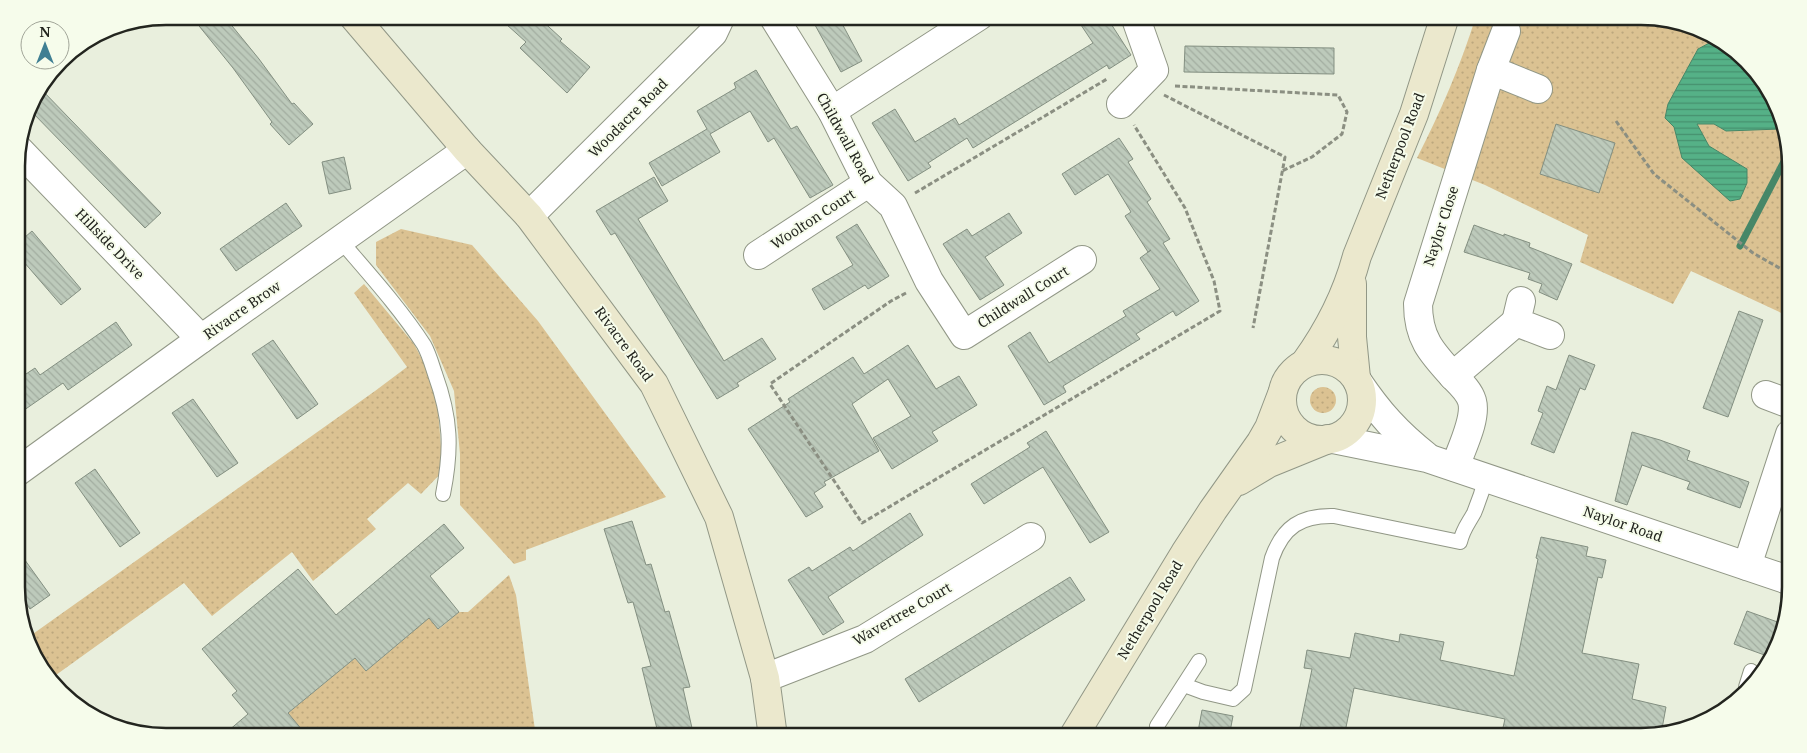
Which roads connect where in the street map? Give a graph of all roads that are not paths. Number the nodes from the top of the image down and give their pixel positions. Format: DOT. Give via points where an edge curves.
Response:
graph roads {
  1 [pos="361,25"];
  2 [pos="717,25"];
  3 [pos="779,25"];
  4 [pos="964,25"];
  5 [pos="1138,25"];
  6 [pos="1443,25"];
  7 [pos="1506,31"];
  8 [pos="1491,70"];
  9 [pos="1538,89"];
  10 [pos="1121,104"];
  11 [pos="832,111"];
  12 [pos="467,150"];
  13 [pos="25,156"];
  14 [pos="868,183"];
  15 [pos="529,216"];
  16 [pos="340,240"];
  17 [pos="758,255"];
  18 [pos="1082,260"];
  19 [pos="1352,275"];
  20 [pos="964,335"];
  21 [pos="1550,335"];
  22 [pos="201,339"];
  23 [pos="1305,363"];
  24 [pos="1453,376"];
  25 [pos="1357,380"];
  26 [pos="1282,394"];
  27 [pos="1330,439"];
  28 [pos="1427,458"];
  29 [pos="1782,459"];
  30 [pos="25,466"];
  31 [pos="1455,466"];
  32 [pos="1486,477"];
  33 [pos="1232,485"];
  34 [pos="442,494"];
  35 [pos="1032,537"];
  36 [pos="1747,566"];
  37 [pos="1782,578"];
  38 [pos="1199,661"];
  39 [pos="1751,671"];
  40 [pos="765,678"];
  41 [pos="1749,678"];
  42 [pos="1184,685"];
  43 [pos="1157,726"];
  44 [pos="772,728"];
  45 [pos="1078,728"];
  1 -- 12 [label="main road, Rivacre Road"];
  2 -- 15 [label="street, Woodacre Road" via="713,33"];
  3 -- 11 [label="street, Childwall Road"];
  4 -- 11 [label="street"];
  5 -- 10 [label="street" via="1154,70"];
  6 -- 19 [label="main road, Netherpool Road" via="1414,114"];
  7 -- 8 [label="street, Naylor Close"];
  8 -- 9 [label="street"];
  8 -- 24 [label="street, Naylor Close" via="1418,304 1423,338 1432,354"];
  11 -- 14 [label="street, Childwall Road"];
  12 -- 15 [label="main road, Rivacre Road"];
  12 -- 16 [label="street, Rivacre Brow"];
  13 -- 22 [label="street, Hillside Drive"];
  14 -- 17 [label="street, Woolton Court"];
  14 -- 20 [label="street, Childwall Road" via="893,206 929,281"];
  15 -- 40 [label="main road, Rivacre Road" via="654,384 719,518"];
  16 -- 22 [label="street, Rivacre Brow"];
  16 -- 34 [label="lane" via="425,347 443,396 449,434 448,465"];
  18 -- 20 [label="street, Childwall Court"];
  19 -- 23 [label="main road, Netherpool Road" via="1320,342"];
  19 -- 25 [label="main road, Netherpool Road" via="1352,337"];
  21 -- 24 [label="street" via="1519,311"];
  22 -- 30 [label="street, Rivacre Brow"];
  23 -- 25 [label="main road" via="1322,359 1335,361 1347,368"];
  23 -- 26 [label="main road" via="1294,371"];
  24 -- 31 [label="street, Naylor Close" via="1466,389 1473,412"];
  25 -- 27 [label="main road" via="1362,396 1357,420 1348,430"];
  25 -- 28 [label="street" via="1389,423"];
  26 -- 27 [label="main road" via="1283,409 1292,426 1303,436"];
  26 -- 33 [label="main road, Netherpool Road" via="1269,428"];
  27 -- 28 [label="street, Naylor Road"];
  27 -- 33 [label="main road, Netherpool Road" via="1269,463"];
  28 -- 31 [label="street, Naylor Road"];
  29 -- 36 [label="street"];
  31 -- 32 [label="street, Naylor Road"];
  32 -- 36 [label="street, Naylor Road"];
  32 -- 42 [label="lane" via="1480,499 1463,529 1460,542 1334,516 1318,516 1293,526 1284,534 1272,558 1244,689 1233,699"];
  33 -- 45 [label="main road, Netherpool Road" via="1185,552"];
  35 -- 40 [label="street, Wavertree Court" via="865,639"];
  36 -- 37 [label="street, Naylor Road"];
  38 -- 42 [label="lane"];
  39 -- 41 [label="lane"];
  40 -- 44 [label="main road, Rivacre Road"];
  42 -- 43 [label="lane"];
}
